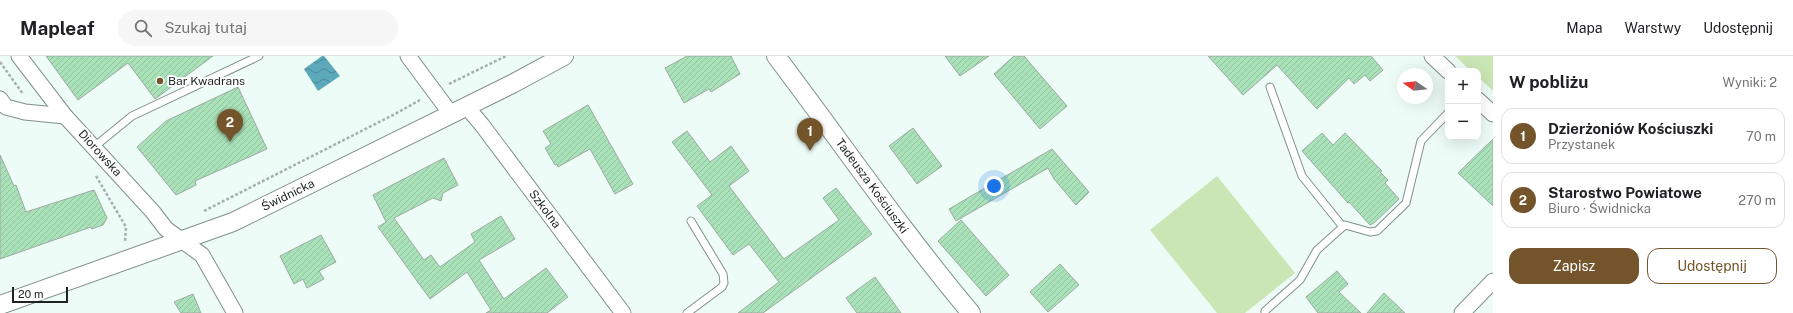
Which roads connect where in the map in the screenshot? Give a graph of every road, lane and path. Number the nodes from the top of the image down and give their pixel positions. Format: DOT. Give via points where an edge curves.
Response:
graph roads {
  1 [pos="19,56"];
  2 [pos="259,56"];
  3 [pos="408,56"];
  4 [pos="506,56"];
  5 [pos="564,56"];
  6 [pos="776,56"];
  7 [pos="1432,56"];
  8 [pos="0,62"];
  9 [pos="1445,68"];
  10 [pos="41,85"];
  11 [pos="448,85"];
  12 [pos="1270,87"];
  13 [pos="425,97"];
  14 [pos="0,99"];
  15 [pos="1481,103"];
  16 [pos="29,109"];
  17 [pos="459,110"];
  18 [pos="1493,114"];
  19 [pos="65,116"];
  20 [pos="1445,116"];
  21 [pos="94,147"];
  22 [pos="92,170"];
  23 [pos="202,212"];
  24 [pos="691,221"];
  25 [pos="1343,227"];
  26 [pos="125,242"];
  27 [pos="182,242"];
  28 [pos="1493,281"];
  29 [pos="0,305"];
  30 [pos="235,313"];
  31 [pos="623,313"];
  32 [pos="687,313"];
  33 [pos="971,313"];
  34 [pos="1265,313"];
  35 [pos="1462,313"];
  1 -- 10 [label="street, Diorowska"];
  2 -- 21 [label="lane" via="132,116"];
  3 -- 17 [label="street, Szkolna"];
  4 -- 11 [label="path"];
  5 -- 17 [label="street, Świdnicka"];
  6 -- 33 [label="street, Tadeusza Kościuszki" via="899,223"];
  7 -- 9 [label="street"];
  8 -- 16 [label="path"];
  10 -- 16 [label="street"];
  10 -- 19 [label="street, Diorowska"];
  12 -- 25 [label="lane" via="1302,176"];
  13 -- 23 [label="path"];
  14 -- 16 [label="street" via="6,107"];
  15 -- 18 [label="street"];
  16 -- 19 [label="street"];
  17 -- 27 [label="street, Świdnicka" via="233,222"];
  17 -- 31 [label="street, Szkolna" via="482,125"];
  19 -- 21 [label="street, Diorowska"];
  20 -- 25 [label="lane" via="1421,141 1406,203 1377,231 1370,232 1345,225"];
  21 -- 27 [label="street, Diorowska" via="154,212 166,229"];
  22 -- 26 [label="path" via="126,227"];
  24 -- 32 [label="lane" via="723,274 724,283 722,288"];
  25 -- 34 [label="lane" via="1316,250 1300,280"];
  27 -- 29 [label="street, Świdnicka"];
  27 -- 30 [label="street, Diorowska" via="202,255"];
  28 -- 35 [label="street"];
}
